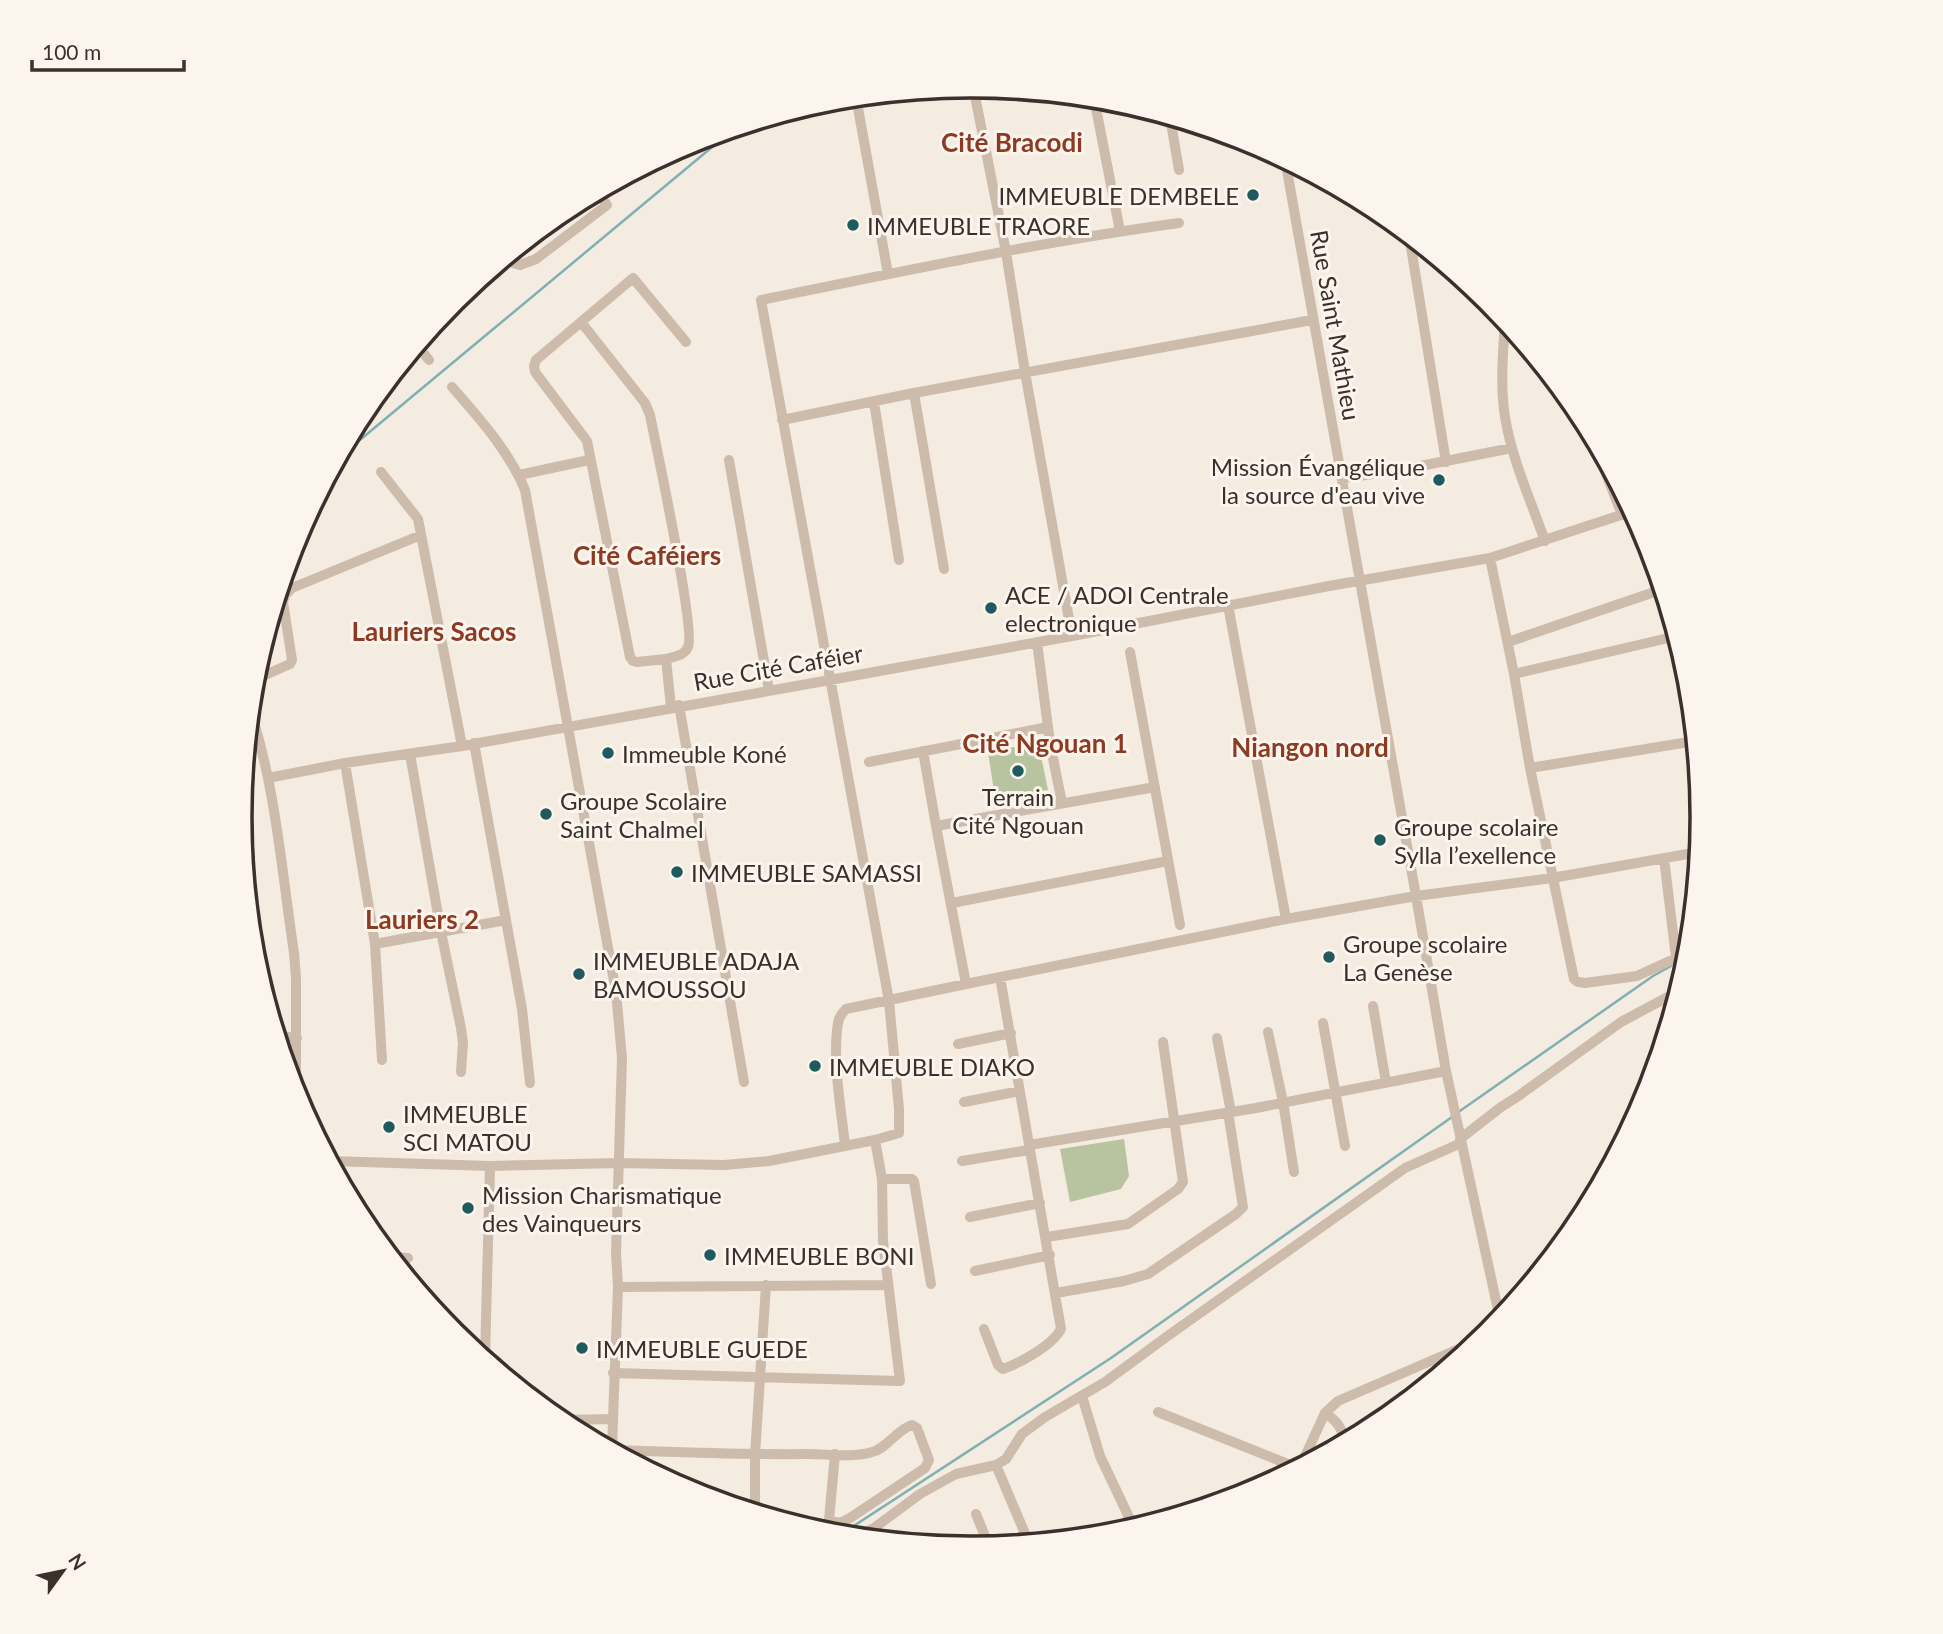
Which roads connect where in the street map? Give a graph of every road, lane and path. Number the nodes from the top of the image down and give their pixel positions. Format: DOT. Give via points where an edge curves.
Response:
graph roads {
  1 [pos="974,98"];
  2 [pos="858,107"];
  3 [pos="1096,109"];
  4 [pos="1172,126"];
  5 [pos="1179,170"];
  6 [pos="1287,171"];
  7 [pos="603,200"];
  8 [pos="1179,223"];
  9 [pos="1120,231"];
  10 [pos="1413,250"];
  11 [pos="1006,252"];
  12 [pos="513,263"];
  13 [pos="888,274"];
  14 [pos="1312,320"];
  15 [pos="581,322"];
  16 [pos="1504,334"];
  17 [pos="687,342"];
  18 [pos="423,353"];
  19 [pos="429,360"];
  20 [pos="1025,372"];
  21 [pos="452,387"];
  22 [pos="914,393"];
  23 [pos="874,402"];
  24 [pos="782,420"];
  25 [pos="1512,448"];
  26 [pos="589,460"];
  27 [pos="729,460"];
  28 [pos="1446,462"];
  29 [pos="381,472"];
  30 [pos="519,475"];
  31 [pos="1343,478"];
  32 [pos="1623,515"];
  33 [pos="421,535"];
  34 [pos="1545,541"];
  35 [pos="1490,558"];
  36 [pos="899,560"];
  37 [pos="944,569"];
  38 [pos="1360,580"];
  39 [pos="290,590"];
  40 [pos="1654,592"];
  41 [pos="1228,605"];
  42 [pos="284,608"];
  43 [pos="1072,636"];
  44 [pos="1668,638"];
  45 [pos="1037,642"];
  46 [pos="1508,642"];
  47 [pos="1130,652"];
  48 [pos="666,659"];
  49 [pos="267,674"];
  50 [pos="1514,674"];
  51 [pos="830,680"];
  52 [pos="769,690"];
  53 [pos="675,706"];
  54 [pos="568,727"];
  55 [pos="1048,727"];
  56 [pos="258,735"];
  57 [pos="1686,742"];
  58 [pos="474,743"];
  59 [pos="462,746"];
  60 [pos="923,751"];
  61 [pos="410,754"];
  62 [pos="869,762"];
  63 [pos="345,763"];
  64 [pos="1530,768"];
  65 [pos="268,778"];
  66 [pos="1155,788"];
  67 [pos="1062,803"];
  68 [pos="936,826"];
  69 [pos="1689,854"];
  70 [pos="1664,858"];
  71 [pos="1168,861"];
  72 [pos="1552,878"];
  73 [pos="1416,896"];
  74 [pos="952,903"];
  75 [pos="1286,919"];
  76 [pos="506,920"];
  77 [pos="1180,925"];
  78 [pos="441,932"];
  79 [pos="375,944"];
  80 [pos="1000,977"];
  81 [pos="966,984"];
  82 [pos="1668,997"];
  83 [pos="889,1001"];
  84 [pos="1373,1006"];
  85 [pos="1323,1023"];
  86 [pos="1268,1032"];
  87 [pos="1011,1033"];
  88 [pos="288,1037"];
  89 [pos="297,1038"];
  90 [pos="1217,1038"];
  91 [pos="1163,1042"];
  92 [pos="958,1044"];
  93 [pos="382,1060"];
  94 [pos="297,1063"];
  95 [pos="1446,1071"];
  96 [pos="461,1072"];
  97 [pos="744,1082"];
  98 [pos="530,1083"];
  99 [pos="1386,1083"];
  100 [pos="1020,1091"];
  101 [pos="1336,1092"];
  102 [pos="964,1101"];
  103 [pos="1283,1102"];
  104 [pos="1229,1112"];
  105 [pos="1175,1122"];
  106 [pos="875,1140"];
  107 [pos="1460,1140"];
  108 [pos="845,1145"];
  109 [pos="1345,1146"];
  110 [pos="1029,1147"];
  111 [pos="341,1161"];
  112 [pos="962,1161"];
  113 [pos="619,1163"];
  114 [pos="490,1166"];
  115 [pos="1294,1172"];
  116 [pos="882,1179"];
  117 [pos="1040,1203"];
  118 [pos="970,1217"];
  119 [pos="1047,1237"];
  120 [pos="1050,1255"];
  121 [pos="403,1258"];
  122 [pos="408,1258"];
  123 [pos="975,1270"];
  124 [pos="931,1284"];
  125 [pos="766,1285"];
  126 [pos="888,1285"];
  127 [pos="618,1287"];
  128 [pos="1056,1293"];
  129 [pos="1497,1307"];
  130 [pos="984,1329"];
  131 [pos="485,1347"];
  132 [pos="1453,1351"];
  133 [pos="614,1373"];
  134 [pos="761,1378"];
  135 [pos="1082,1396"];
  136 [pos="1158,1412"];
  137 [pos="1325,1413"];
  138 [pos="613,1419"];
  139 [pos="579,1420"];
  140 [pos="1342,1433"];
  141 [pos="612,1440"];
  142 [pos="632,1451"];
  143 [pos="835,1454"];
  144 [pos="1305,1454"];
  145 [pos="755,1455"];
  146 [pos="1288,1463"];
  147 [pos="996,1465"];
  148 [pos="755,1503"];
  149 [pos="976,1514"];
  150 [pos="1129,1518"];
  151 [pos="872,1529"];
  152 [pos="1025,1533"];
  153 [pos="985,1535"];
  1 -- 11 [label="street"];
  2 -- 13 [label="street"];
  3 -- 9 [label="street"];
  4 -- 5 [label="street"];
  6 -- 14 [label="street, Rue Saint Mathieu"];
  7 -- 12 [label="street" via="607,205 536,259"];
  8 -- 9 [label="street"];
  9 -- 11 [label="street"];
  10 -- 28 [label="street"];
  11 -- 13 [label="street"];
  11 -- 20 [label="street"];
  13 -- 24 [label="street" via="761,300"];
  14 -- 20 [label="street"];
  14 -- 31 [label="street, Rue Saint Mathieu"];
  15 -- 17 [label="street" via="633,278"];
  15 -- 26 [label="street" via="534,366 587,442"];
  15 -- 48 [label="street" via="650,415 690,639 682,655"];
  16 -- 25 [label="street" via="1501,371"];
  18 -- 19 [label="street"];
  20 -- 22 [label="street"];
  20 -- 43 [label="street"];
  21 -- 30 [label="street"];
  22 -- 23 [label="street"];
  22 -- 37 [label="street"];
  23 -- 24 [label="street"];
  23 -- 36 [label="street"];
  24 -- 51 [label="street"];
  25 -- 28 [label="street"];
  25 -- 34 [label="street"];
  26 -- 30 [label="street"];
  26 -- 48 [label="street" via="629,657 638,662"];
  27 -- 52 [label="street"];
  28 -- 31 [label="street"];
  29 -- 33 [label="street" via="415,514"];
  30 -- 54 [label="street"];
  31 -- 38 [label="street, Rue Saint Mathieu"];
  32 -- 34 [label="street, Rue Cité Caféier"];
  33 -- 39 [label="street"];
  33 -- 59 [label="street"];
  34 -- 35 [label="street, Rue Cité Caféier"];
  35 -- 38 [label="street, Rue Cité Caféier"];
  35 -- 46 [label="street"];
  38 -- 41 [label="street, Rue Cité Caféier"];
  38 -- 73 [label="street, Rue Saint Mathieu"];
  40 -- 46 [label="street"];
  41 -- 43 [label="street, Rue Cité Caféier"];
  41 -- 75 [label="street"];
  42 -- 49 [label="street" via="292,660"];
  43 -- 45 [label="street, Rue Cité Caféier"];
  44 -- 50 [label="street"];
  45 -- 51 [label="street, Rue Cité Caféier"];
  45 -- 55 [label="street"];
  46 -- 50 [label="street"];
  47 -- 66 [label="street"];
  48 -- 53 [label="street"];
  50 -- 64 [label="street"];
  51 -- 52 [label="street, Rue Cité Caféier"];
  51 -- 83 [label="street"];
  52 -- 53 [label="street, Rue Cité Caféier"];
  53 -- 54 [label="street, Rue Cité Caféier"];
  53 -- 97 [label="street"];
  54 -- 58 [label="street, Rue Cité Caféier"];
  54 -- 113 [label="street" via="617,992 622,1058"];
  55 -- 60 [label="street"];
  55 -- 67 [label="street"];
  56 -- 65 [label="street"];
  57 -- 64 [label="street"];
  58 -- 59 [label="street, Rue Cité Caféier"];
  58 -- 76 [label="street"];
  59 -- 61 [label="street, Rue Cité Caféier"];
  60 -- 62 [label="street"];
  60 -- 68 [label="street"];
  61 -- 63 [label="street, Rue Cité Caféier"];
  61 -- 78 [label="street"];
  63 -- 65 [label="street, Rue Cité Caféier"];
  63 -- 79 [label="street"];
  64 -- 72 [label="street"];
  65 -- 89 [label="street" via="294,953"];
  66 -- 67 [label="street"];
  66 -- 71 [label="street"];
  67 -- 68 [label="street"];
  68 -- 74 [label="street"];
  69 -- 70 [label="street"];
  70 -- 72 [label="street"];
  70 -- 72 [label="street" via="1676,956 1637,976 1585,983 1574,979"];
  71 -- 74 [label="street"];
  71 -- 77 [label="street"];
  72 -- 73 [label="street"];
  73 -- 75 [label="street"];
  73 -- 95 [label="street, Rue Saint Mathieu"];
  74 -- 81 [label="street"];
  75 -- 80 [label="street"];
  76 -- 78 [label="street"];
  76 -- 98 [label="street"];
  78 -- 79 [label="street"];
  78 -- 96 [label="street" via="461,1028"];
  79 -- 93 [label="street"];
  80 -- 81 [label="street"];
  80 -- 87 [label="street"];
  81 -- 83 [label="street"];
  82 -- 107 [label="street" via="1611,1029"];
  83 -- 106 [label="street" via="900,1129"];
  83 -- 108 [label="street" via="840,1014 836,1054"];
  84 -- 99 [label="street"];
  85 -- 101 [label="street"];
  86 -- 103 [label="street"];
  87 -- 92 [label="street"];
  87 -- 100 [label="street"];
  88 -- 89 [label="street"];
  89 -- 94 [label="street"];
  90 -- 104 [label="street"];
  91 -- 105 [label="street"];
  95 -- 99 [label="street"];
  95 -- 107 [label="street, Rue Saint Mathieu"];
  99 -- 101 [label="street"];
  100 -- 102 [label="street"];
  100 -- 110 [label="street"];
  101 -- 103 [label="street"];
  101 -- 109 [label="street"];
  103 -- 104 [label="street"];
  103 -- 115 [label="street"];
  104 -- 105 [label="street"];
  104 -- 128 [label="street" via="1243,1207 1148,1274"];
  105 -- 110 [label="street"];
  105 -- 119 [label="street" via="1184,1182 1178,1189 1128,1224"];
  106 -- 108 [label="street"];
  106 -- 116 [label="street"];
  107 -- 129 [label="street, Rue Saint Mathieu"];
  107 -- 135 [label="street" via="1405,1168"];
  108 -- 113 [label="street" via="724,1165"];
  110 -- 112 [label="street"];
  110 -- 117 [label="street"];
  111 -- 114 [label="street"];
  113 -- 114 [label="street"];
  113 -- 127 [label="street"];
  114 -- 131 [label="street"];
  116 -- 124 [label="street" via="914,1181"];
  116 -- 126 [label="street"];
  117 -- 118 [label="street"];
  117 -- 119 [label="street"];
  119 -- 120 [label="street"];
  120 -- 123 [label="street"];
  120 -- 128 [label="street"];
  121 -- 122 [label="street"];
  125 -- 126 [label="street"];
  125 -- 127 [label="street"];
  125 -- 134 [label="street"];
  126 -- 134 [label="street" via="900,1381"];
  127 -- 133 [label="street"];
  128 -- 130 [label="street" via="1059,1334 1011,1367 998,1365"];
  132 -- 137 [label="street" via="1346,1396"];
  133 -- 134 [label="street"];
  133 -- 138 [label="street"];
  134 -- 145 [label="street"];
  135 -- 147 [label="street" via="1022,1434 1006,1459"];
  135 -- 150 [label="street" via="1100,1456"];
  136 -- 146 [label="street"];
  137 -- 140 [label="street"];
  137 -- 144 [label="street"];
  138 -- 139 [label="street"];
  138 -- 141 [label="street"];
  142 -- 145 [label="street"];
  143 -- 143 [label="street" via="875,1452 912,1425 917,1427 929,1460 925,1468 840,1523 829,1520"];
  143 -- 145 [label="street"];
  145 -- 148 [label="street"];
  147 -- 151 [label="street" via="956,1474"];
  147 -- 152 [label="street"];
  149 -- 153 [label="street"];
}
